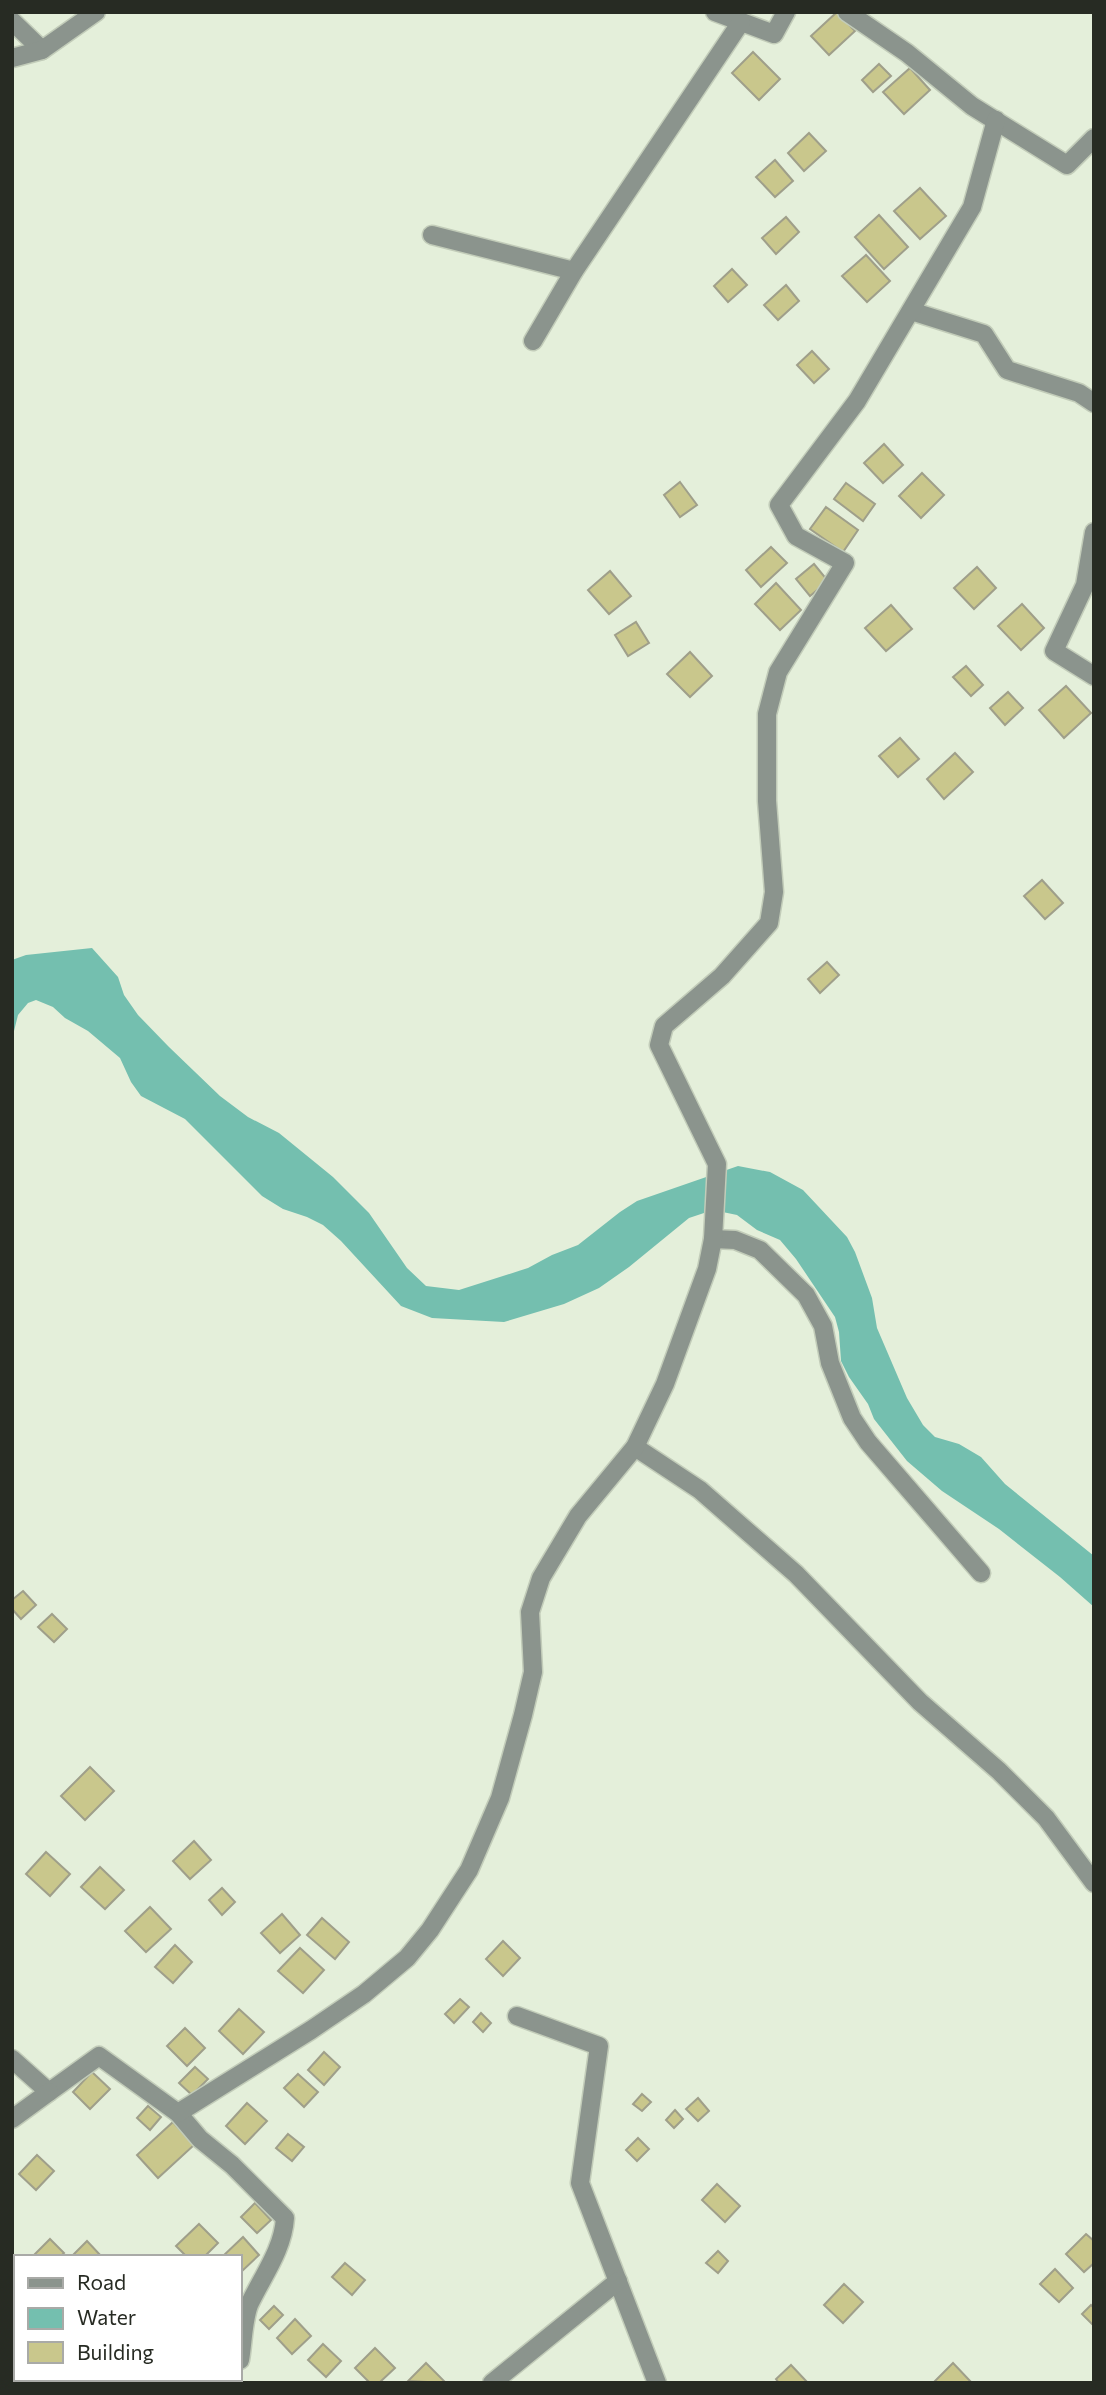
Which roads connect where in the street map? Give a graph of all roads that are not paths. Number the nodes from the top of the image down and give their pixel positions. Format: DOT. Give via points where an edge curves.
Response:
graph roads {
  1 [pos="96,12"];
  2 [pos="715,12"];
  3 [pos="786,12"];
  4 [pos="847,12"];
  5 [pos="12,21"];
  6 [pos="741,22"];
  7 [pos="42,50"];
  8 [pos="12,58"];
  9 [pos="996,120"];
  10 [pos="1094,138"];
  11 [pos="432,235"];
  12 [pos="574,271"];
  13 [pos="911,311"];
  14 [pos="533,341"];
  15 [pos="1094,404"];
  16 [pos="1094,532"];
  17 [pos="1094,676"];
  18 [pos="713,1232"];
  19 [pos="635,1447"];
  20 [pos="981,1573"];
  21 [pos="1094,1883"];
  22 [pos="517,2016"];
  23 [pos="12,2059"];
  24 [pos="49,2092"];
  25 [pos="178,2113"];
  26 [pos="12,2119"];
  27 [pos="618,2281"];
  28 [pos="242,2347"];
  29 [pos="492,2383"];
  30 [pos="657,2383"];
  1 -- 7 [label="street"];
  2 -- 6 [label="street"];
  3 -- 6 [label="street" via="774,33"];
  4 -- 9 [label="street"];
  5 -- 7 [label="street"];
  6 -- 12 [label="street"];
  7 -- 8 [label="street"];
  9 -- 10 [label="street" via="1067,165"];
  9 -- 13 [label="street" via="972,207"];
  11 -- 12 [label="street"];
  12 -- 14 [label="street"];
  13 -- 15 [label="street" via="984,334 1007,370 1079,393"];
  13 -- 18 [label="street" via="857,401 779,505 796,536 845,563 778,672 767,714 774,892 769,923 722,976 664,1026 659,1045 717,1164"];
  16 -- 17 [label="street" via="1085,585 1054,651"];
  18 -- 19 [label="street" via="707,1269 666,1384"];
  18 -- 20 [label="street" via="760,1250 806,1295 823,1326 830,1363 852,1418"];
  19 -- 21 [label="street" via="700,1490 796,1574 920,1702 1046,1818"];
  19 -- 25 [label="street" via="578,1516 541,1578 530,1612 533,1672 500,1798 469,1870 430,1930 407,1958 364,1994"];
  22 -- 27 [label="street" via="599,2046 580,2183"];
  23 -- 24 [label="street"];
  24 -- 25 [label="street" via="99,2056"];
  24 -- 26 [label="street"];
  25 -- 28 [label="street" via="285,2218 284,2231 248,2308"];
  27 -- 29 [label="street"];
  27 -- 30 [label="street"];
}
